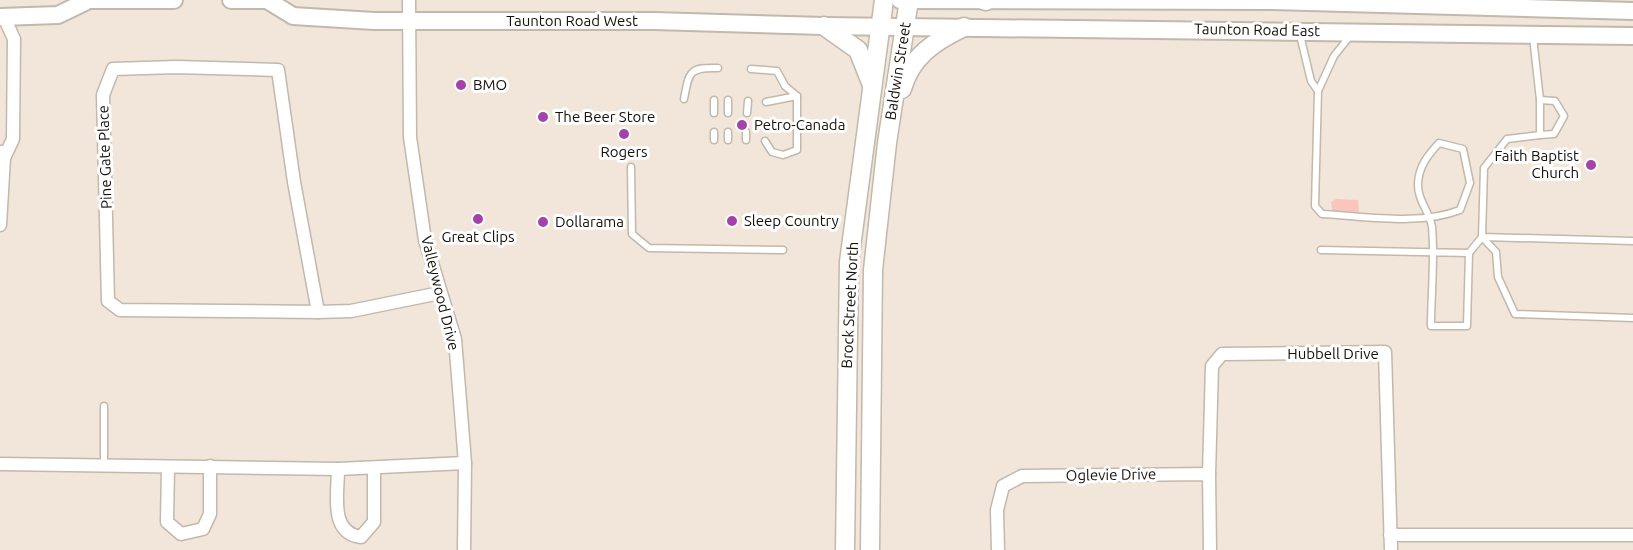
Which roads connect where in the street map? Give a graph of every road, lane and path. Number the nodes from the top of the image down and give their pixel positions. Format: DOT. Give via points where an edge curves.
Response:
graph roads {
  1 [pos="174,0"];
  2 [pos="231,0"];
  3 [pos="268,0"];
  4 [pos="409,0"];
  5 [pos="884,0"];
  6 [pos="900,0"];
  7 [pos="909,0"];
  8 [pos="82,1"];
  9 [pos="984,1"];
  10 [pos="1039,1"];
  11 [pos="1511,4"];
  12 [pos="1633,11"];
  13 [pos="1,20"];
  14 [pos="409,21"];
  15 [pos="824,26"];
  16 [pos="881,26"];
  17 [pos="905,27"];
  18 [pos="964,27"];
  19 [pos="1299,31"];
  20 [pos="1354,32"];
  21 [pos="1533,33"];
  22 [pos="1633,36"];
  23 [pos="718,68"];
  24 [pos="751,69"];
  25 [pos="873,88"];
  26 [pos="1318,91"];
  27 [pos="797,96"];
  28 [pos="684,99"];
  29 [pos="714,100"];
  30 [pos="728,100"];
  31 [pos="748,100"];
  32 [pos="1540,100"];
  33 [pos="766,102"];
  34 [pos="714,113"];
  35 [pos="728,113"];
  36 [pos="747,113"];
  37 [pos="714,132"];
  38 [pos="728,132"];
  39 [pos="746,132"];
  40 [pos="1540,135"];
  41 [pos="714,140"];
  42 [pos="728,140"];
  43 [pos="746,140"];
  44 [pos="765,141"];
  45 [pos="887,143"];
  46 [pos="2,154"];
  47 [pos="631,167"];
  48 [pos="1429,217"];
  49 [pos="0,225"];
  50 [pos="1482,237"];
  51 [pos="1633,241"];
  52 [pos="783,250"];
  53 [pos="1321,250"];
  54 [pos="1432,252"];
  55 [pos="1468,253"];
  56 [pos="440,293"];
  57 [pos="318,312"];
  58 [pos="1633,318"];
  59 [pos="104,405"];
  60 [pos="465,463"];
  61 [pos="0,464"];
  62 [pos="104,466"];
  63 [pos="210,466"];
  64 [pos="168,467"];
  65 [pos="338,469"];
  66 [pos="374,469"];
  67 [pos="1209,474"];
  68 [pos="1390,535"];
  69 [pos="1633,535"];
  70 [pos="464,550"];
  71 [pos="845,550"];
  72 [pos="870,550"];
  73 [pos="998,550"];
  74 [pos="1210,550"];
  75 [pos="1390,550"];
  1 -- 8 [label="main road"];
  2 -- 3 [label="main road, Taunton Road West"];
  3 -- 14 [label="main road, Taunton Road West" via="293,16"];
  4 -- 14 [label="street, Valleywood Drive"];
  5 -- 16 [label="main road, Baldwin Street"];
  6 -- 7 [label="main road, Taunton Road East"];
  7 -- 9 [label="main road, Taunton Road East"];
  7 -- 17 [label="main road, Baldwin Street"];
  8 -- 13 [label="main road" via="58,15"];
  9 -- 10 [label="main road, Taunton Road East"];
  10 -- 11 [label="main road, Taunton Road East"];
  11 -- 12 [label="main road, Taunton Road East"];
  13 -- 46 [label="street" via="14,39 13,139"];
  14 -- 15 [label="main road, Taunton Road West"];
  14 -- 56 [label="street, Valleywood Drive" via="410,136 425,240"];
  15 -- 16 [label="main road, Taunton Road West"];
  15 -- 25 [label="main road" via="858,50"];
  16 -- 17 [label="main road, Taunton Road East"];
  16 -- 25 [label="main road, Brock Street North"];
  17 -- 18 [label="main road, Taunton Road East"];
  17 -- 45 [label="main road, Baldwin Street"];
  18 -- 19 [label="main road, Taunton Road East"];
  18 -- 45 [label="main road" via="927,47 914,62 904,81"];
  19 -- 20 [label="main road, Taunton Road East"];
  19 -- 26 [label="lane" via="1311,81"];
  20 -- 21 [label="main road, Taunton Road East"];
  20 -- 26 [label="lane" via="1334,57"];
  21 -- 22 [label="main road, Taunton Road East"];
  21 -- 32 [label="lane"];
  23 -- 28 [label="lane" via="692,71"];
  24 -- 27 [label="lane" via="777,71 785,86"];
  25 -- 71 [label="main road, Brock Street North" via="849,262"];
  26 -- 48 [label="lane" via="1315,206 1322,214"];
  27 -- 33 [label="lane"];
  27 -- 44 [label="lane" via="797,150 783,155 772,152"];
  29 -- 34 [label="lane"];
  30 -- 35 [label="lane"];
  31 -- 36 [label="lane"];
  32 -- 40 [label="lane"];
  32 -- 40 [label="lane" via="1555,101 1564,116 1554,134"];
  37 -- 41 [label="lane"];
  38 -- 42 [label="lane"];
  39 -- 43 [label="lane"];
  40 -- 50 [label="lane" via="1507,139 1484,168"];
  45 -- 72 [label="main road, Brock Street North" via="873,270"];
  46 -- 49 [label="street"];
  47 -- 52 [label="lane" via="632,234 649,248"];
  48 -- 48 [label="lane" via="1460,210 1470,183 1463,149 1439,143 1424,159 1418,184 1421,203"];
  48 -- 54 [label="lane"];
  50 -- 51 [label="lane"];
  50 -- 55 [label="lane"];
  50 -- 58 [label="lane" via="1496,252 1498,277 1515,314"];
  53 -- 54 [label="lane"];
  54 -- 55 [label="lane"];
  54 -- 55 [label="lane" via="1431,326 1467,327"];
  56 -- 57 [label="street, Pine Gate Place" via="351,311"];
  56 -- 60 [label="street, Valleywood Drive" via="455,339"];
  57 -- 57 [label="street, Pine Gate Place" via="278,70 113,69 103,95 108,301 120,310"];
  59 -- 62 [label="lane"];
  60 -- 66 [label="street"];
  60 -- 70 [label="street, Valleywood Drive"];
  61 -- 62 [label="street"];
  62 -- 64 [label="street"];
  63 -- 64 [label="street"];
  63 -- 64 [label="street" via="210,514 203,529 181,534 167,522"];
  63 -- 65 [label="street"];
  65 -- 66 [label="street"];
  65 -- 66 [label="street" via="341,528 349,535 361,537 374,522"];
  67 -- 68 [label="street, Hubbell Drive" via="1212,366 1222,354 1385,352"];
  67 -- 73 [label="street, Oglevie Drive" via="1022,476 1003,486 997,510"];
  67 -- 74 [label="street"];
  68 -- 69 [label="street"];
  68 -- 75 [label="street"];
}
